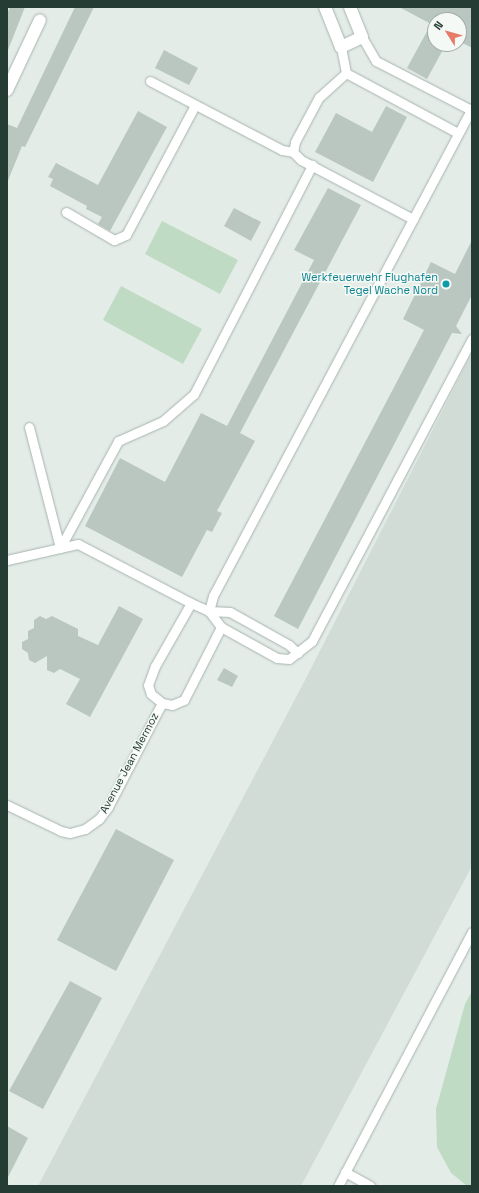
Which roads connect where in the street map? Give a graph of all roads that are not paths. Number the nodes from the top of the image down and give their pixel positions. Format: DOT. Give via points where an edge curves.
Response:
graph roads {
  1 [pos="325,7"];
  2 [pos="350,7"];
  3 [pos="40,20"];
  4 [pos="362,37"];
  5 [pos="341,47"];
  6 [pos="346,74"];
  7 [pos="150,81"];
  8 [pos="7,90"];
  9 [pos="195,105"];
  10 [pos="471,109"];
  11 [pos="468,123"];
  12 [pos="458,133"];
  13 [pos="293,152"];
  14 [pos="312,165"];
  15 [pos="66,212"];
  16 [pos="413,219"];
  17 [pos="472,340"];
  18 [pos="29,427"];
  19 [pos="60,548"];
  20 [pos="7,560"];
  21 [pos="191,603"];
  22 [pos="208,611"];
  23 [pos="221,627"];
  24 [pos="298,653"];
  25 [pos="162,703"];
  26 [pos="7,805"];
  27 [pos="472,932"];
  28 [pos="345,1172"];
  29 [pos="338,1186"];
  30 [pos="370,1186"];
  1 -- 5 [label="street"];
  2 -- 4 [label="street"];
  3 -- 8 [label="street"];
  4 -- 5 [label="street"];
  4 -- 10 [label="lane" via="376,61"];
  5 -- 6 [label="lane"];
  6 -- 12 [label="lane"];
  6 -- 13 [label="lane" via="319,97 295,142"];
  7 -- 9 [label="lane"];
  9 -- 13 [label="lane" via="282,150"];
  9 -- 15 [label="lane" via="126,235 114,240"];
  10 -- 11 [label="lane"];
  11 -- 12 [label="lane"];
  12 -- 16 [label="lane"];
  13 -- 14 [label="lane"];
  14 -- 16 [label="lane"];
  14 -- 19 [label="lane" via="194,394 163,421 118,441"];
  16 -- 22 [label="lane" via="213,596"];
  17 -- 24 [label="lane" via="312,641"];
  18 -- 19 [label="lane"];
  19 -- 20 [label="lane"];
  19 -- 21 [label="lane" via="78,544"];
  21 -- 22 [label="lane"];
  21 -- 25 [label="lane" via="155,666 148,685 151,694"];
  22 -- 23 [label="lane"];
  22 -- 24 [label="lane" via="230,612 290,645"];
  23 -- 24 [label="lane" via="277,658 289,659"];
  23 -- 25 [label="lane" via="184,700 172,705"];
  25 -- 26 [label="lane, Avenue Jean Mermoz" via="108,808 89,826 70,833 61,831"];
  27 -- 28 [label="lane"];
  28 -- 29 [label="lane"];
  28 -- 30 [label="lane"];
}
